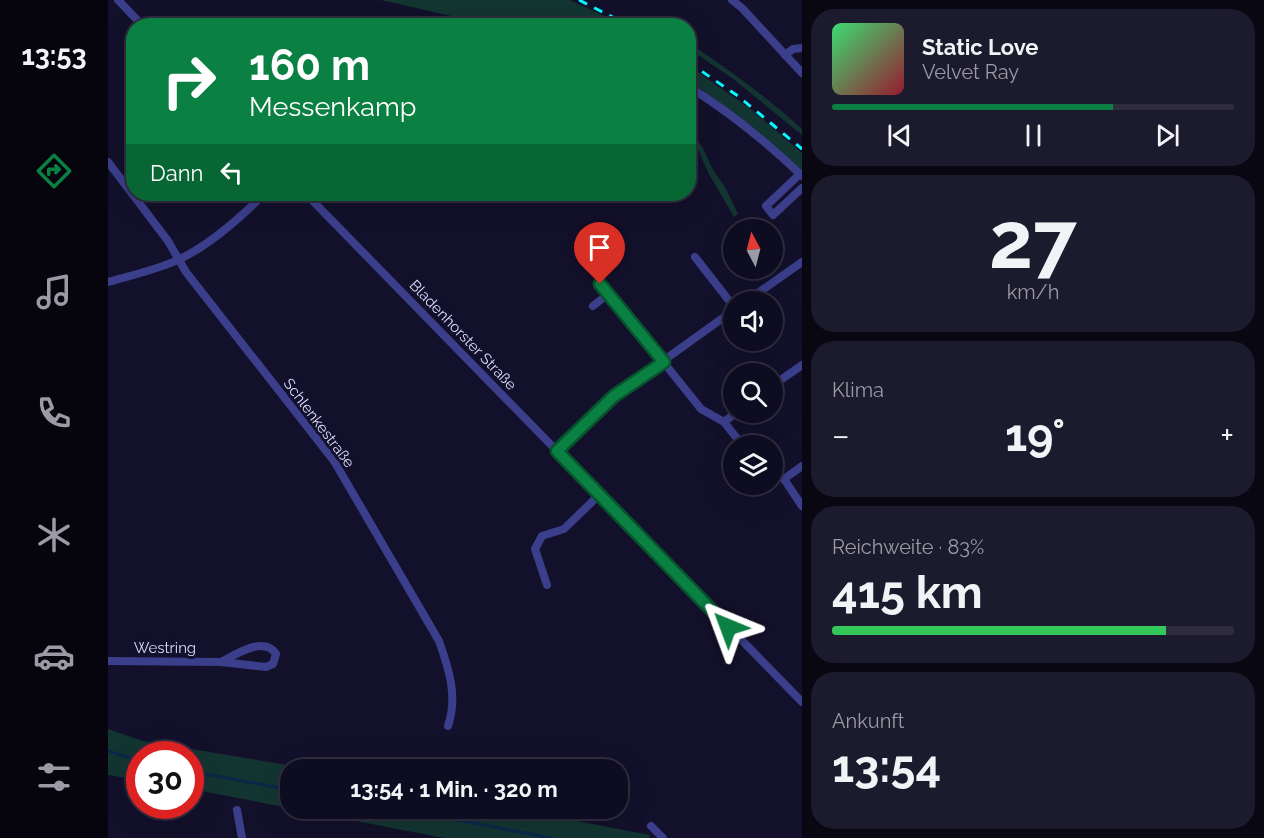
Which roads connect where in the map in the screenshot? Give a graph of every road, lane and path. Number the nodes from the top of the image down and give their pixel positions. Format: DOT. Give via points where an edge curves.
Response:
graph roads {
  1 [pos="118,0"];
  2 [pos="732,0"];
  3 [pos="135,18"];
  4 [pos="802,48"];
  5 [pos="785,55"];
  6 [pos="802,73"];
  7 [pos="696,92"];
  8 [pos="108,162"];
  9 [pos="801,175"];
  10 [pos="126,186"];
  11 [pos="802,188"];
  12 [pos="138,201"];
  13 [pos="256,201"];
  14 [pos="313,201"];
  15 [pos="695,257"];
  16 [pos="179,260"];
  17 [pos="802,262"];
  18 [pos="108,282"];
  19 [pos="600,284"];
  20 [pos="761,291"];
  21 [pos="608,294"];
  22 [pos="723,294"];
  23 [pos="593,306"];
  24 [pos="723,316"];
  25 [pos="664,362"];
  26 [pos="802,365"];
  27 [pos="783,378"];
  28 [pos="723,421"];
  29 [pos="725,423"];
  30 [pos="734,435"];
  31 [pos="557,451"];
  32 [pos="802,466"];
  33 [pos="784,479"];
  34 [pos="599,495"];
  35 [pos="802,506"];
  36 [pos="547,585"];
  37 [pos="108,661"];
  38 [pos="221,662"];
  39 [pos="802,702"];
  40 [pos="448,726"];
  41 [pos="237,810"];
  42 [pos="651,826"];
  43 [pos="242,838"];
  44 [pos="663,838"];
  1 -- 3 [label="street"];
  2 -- 5 [label="street"];
  4 -- 5 [label="street"];
  5 -- 6 [label="street"];
  7 -- 9 [label="street" via="772,148"];
  8 -- 10 [label="street, Schlenkestraße"];
  9 -- 11 [label="street" via="766,206 773,214"];
  12 -- 16 [label="street, Schlenkestraße"];
  13 -- 16 [label="street" via="234,222"];
  14 -- 31 [label="street, Bladenhorster Straße"];
  15 -- 22 [label="street"];
  16 -- 18 [label="street"];
  16 -- 40 [label="street, Schlenkestraße" via="333,461 439,641 452,686 453,710"];
  17 -- 20 [label="street"];
  19 -- 21 [label="street"];
  21 -- 23 [label="street"];
  21 -- 25 [label="street"];
  24 -- 25 [label="street"];
  25 -- 28 [label="street" via="701,409"];
  25 -- 31 [label="street" via="614,396"];
  26 -- 27 [label="street"];
  29 -- 30 [label="street"];
  31 -- 34 [label="street, Bladenhorster Straße"];
  32 -- 33 [label="street"];
  33 -- 35 [label="street"];
  34 -- 36 [label="street" via="564,529 542,536 535,549"];
  34 -- 39 [label="street, Bladenhorster Straße"];
  37 -- 38 [label="street, Westring"];
  38 -- 38 [label="street, Westring" via="268,667 276,654 268,647 255,646"];
  41 -- 43 [label="street"];
  42 -- 44 [label="street"];
}
